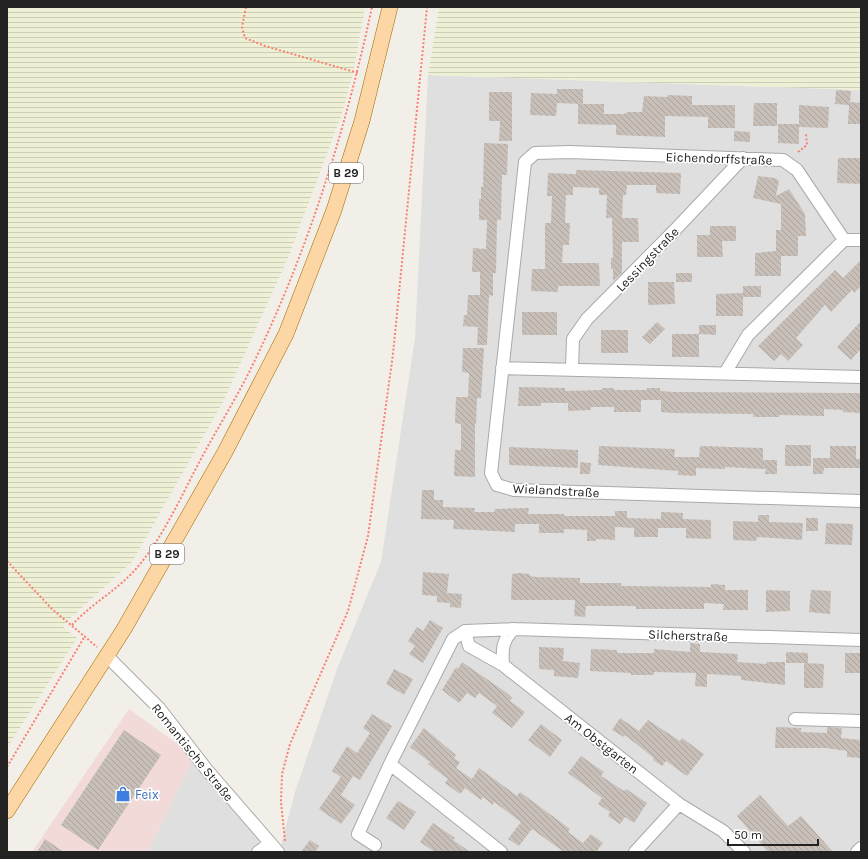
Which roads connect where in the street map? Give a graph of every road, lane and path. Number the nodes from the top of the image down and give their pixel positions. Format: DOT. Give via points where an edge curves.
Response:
graph roads {
  1 [pos="246,7"];
  2 [pos="372,7"];
  3 [pos="390,7"];
  4 [pos="427,7"];
  5 [pos="358,73"];
  6 [pos="806,134"];
  7 [pos="798,152"];
  8 [pos="562,153"];
  9 [pos="743,158"];
  10 [pos="844,240"];
  11 [pos="861,240"];
  12 [pos="502,368"];
  13 [pos="572,369"];
  14 [pos="725,373"];
  15 [pos="861,377"];
  16 [pos="861,501"];
  17 [pos="7,561"];
  18 [pos="72,626"];
  19 [pos="514,629"];
  20 [pos="465,631"];
  21 [pos="85,636"];
  22 [pos="861,640"];
  23 [pos="106,654"];
  24 [pos="503,665"];
  25 [pos="795,719"];
  26 [pos="861,721"];
  27 [pos="390,764"];
  28 [pos="7,767"];
  29 [pos="679,804"];
  30 [pos="7,811"];
  31 [pos="375,845"];
  32 [pos="278,848"];
  33 [pos="861,848"];
  34 [pos="258,852"];
  35 [pos="501,852"];
  36 [pos="635,852"];
  37 [pos="744,852"];
  38 [pos="857,852"];
  1 -- 5 [label="path" via="242,27 245,38 264,46"];
  2 -- 5 [label="path"];
  3 -- 23 [label="main road, B 29" via="362,122 334,210 286,334 202,493 124,629"];
  4 -- 32 [label="path" via="393,354 368,536 348,611 290,744 282,774 283,836"];
  5 -- 18 [label="path" via="334,154 297,261 255,360 159,536 135,569 112,593 83,613"];
  6 -- 7 [label="path" via="807,145"];
  8 -- 9 [label="street, Eichendorffstraße"];
  8 -- 12 [label="street, Wielandstraße" via="535,153 525,162"];
  9 -- 10 [label="street, Eichendorffstraße" via="783,160 797,170"];
  9 -- 13 [label="street, Lessingstraße" via="587,319 573,339"];
  10 -- 11 [label="street"];
  10 -- 14 [label="street" via="748,335"];
  12 -- 13 [label="street"];
  12 -- 16 [label="street, Wielandstraße" via="492,473 497,485 514,490"];
  13 -- 14 [label="street"];
  14 -- 15 [label="street"];
  17 -- 18 [label="path" via="52,609"];
  18 -- 21 [label="path"];
  19 -- 20 [label="street, Silcherstraße"];
  19 -- 22 [label="street, Silcherstraße"];
  19 -- 24 [label="street" via="507,635 502,649"];
  20 -- 24 [label="street, Am Obstgarten" via="469,646"];
  20 -- 27 [label="street" via="454,639"];
  21 -- 23 [label="path"];
  21 -- 28 [label="path"];
  23 -- 30 [label="main road, B 29"];
  23 -- 32 [label="street, Romantische Straße" via="159,708 184,743"];
  24 -- 29 [label="street, Am Obstgarten"];
  25 -- 26 [label="street"];
  27 -- 31 [label="street" via="358,834"];
  27 -- 35 [label="street"];
  29 -- 36 [label="street"];
  29 -- 37 [label="street, Am Obstgarten" via="723,830"];
  32 -- 34 [label="street"];
  33 -- 38 [label="street"];
}
